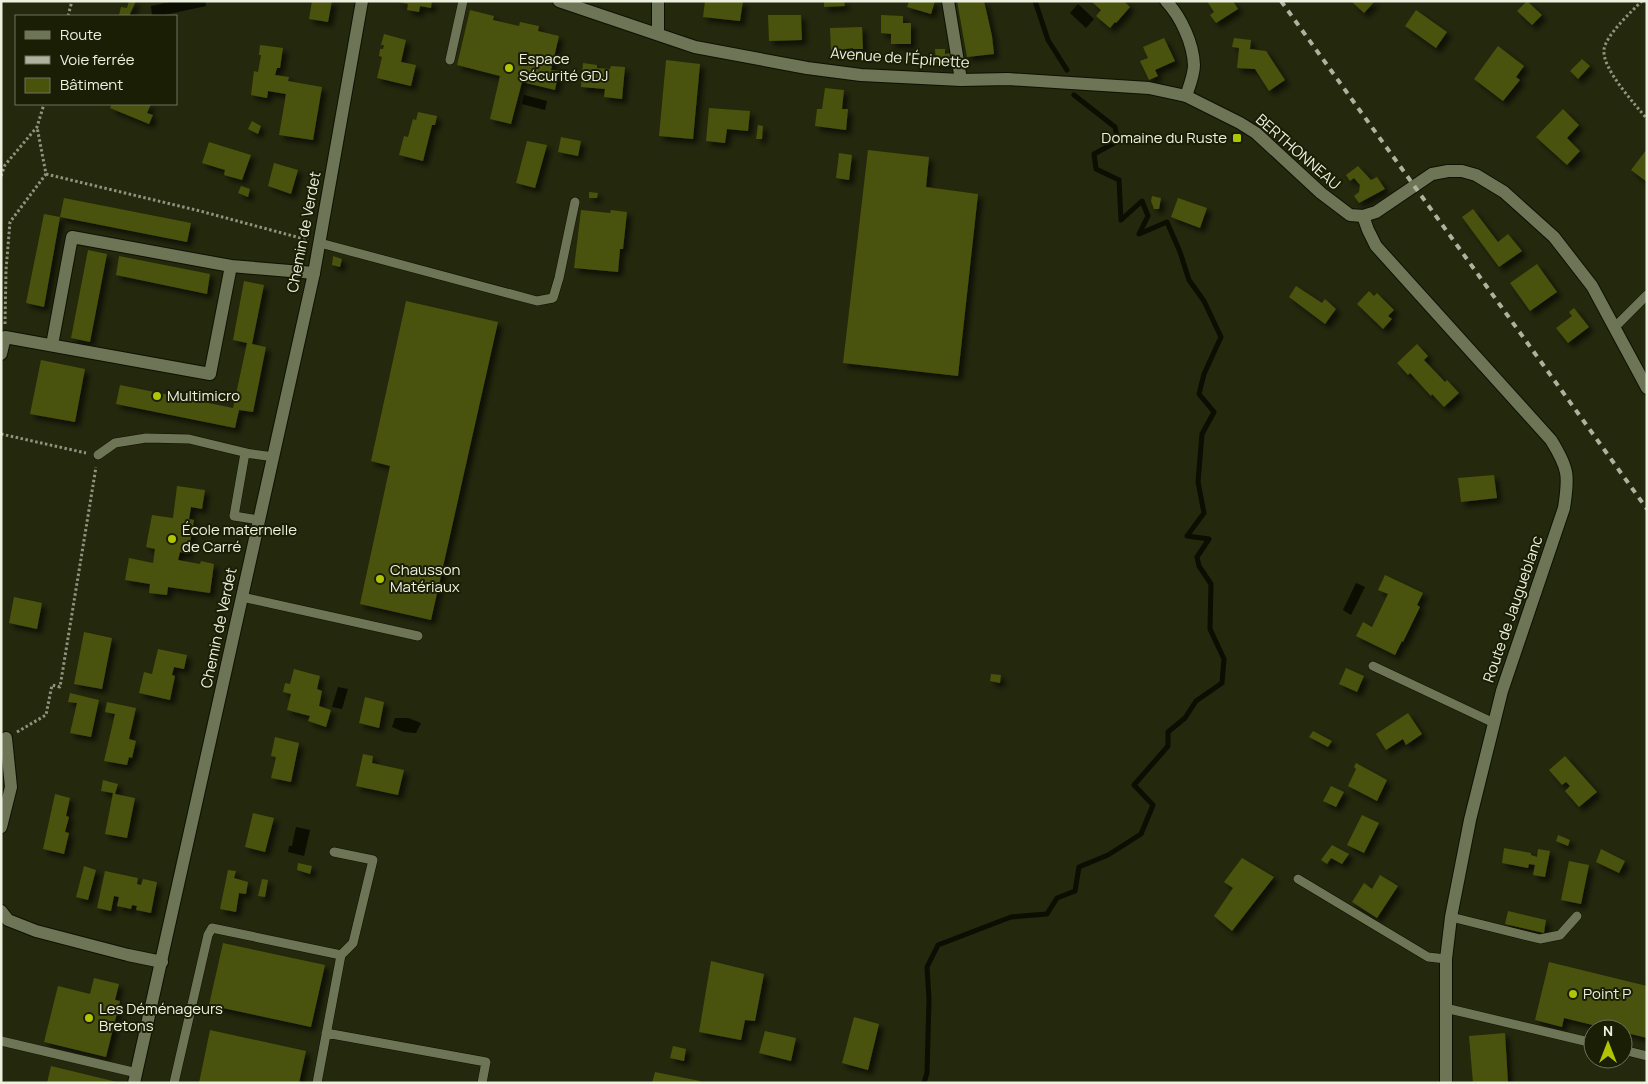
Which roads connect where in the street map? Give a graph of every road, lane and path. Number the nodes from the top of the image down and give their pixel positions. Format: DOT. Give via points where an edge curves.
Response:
graph roads {
  1 [pos="72,1"];
  2 [pos="362,1"];
  3 [pos="463,1"];
  4 [pos="559,1"];
  5 [pos="658,1"];
  6 [pos="948,1"];
  7 [pos="1166,1"];
  8 [pos="1642,1"];
  9 [pos="68,15"];
  10 [pos="658,34"];
  11 [pos="450,60"];
  12 [pos="961,80"];
  13 [pos="1186,96"];
  14 [pos="44,105"];
  15 [pos="1647,119"];
  16 [pos="37,128"];
  17 [pos="46,174"];
  18 [pos="1,176"];
  19 [pos="575,202"];
  20 [pos="1363,216"];
  21 [pos="320,244"];
  22 [pos="231,266"];
  23 [pos="314,273"];
  24 [pos="1647,295"];
  25 [pos="1614,328"];
  26 [pos="4,336"];
  27 [pos="52,345"];
  28 [pos="1,354"];
  29 [pos="1647,388"];
  30 [pos="1,434"];
  31 [pos="247,453"];
  32 [pos="98,455"];
  33 [pos="274,457"];
  34 [pos="259,520"];
  35 [pos="242,596"];
  36 [pos="418,636"];
  37 [pos="1373,666"];
  38 [pos="1494,723"];
  39 [pos="6,738"];
  40 [pos="1,827"];
  41 [pos="334,852"];
  42 [pos="1298,880"];
  43 [pos="1,911"];
  44 [pos="1577,916"];
  45 [pos="1451,917"];
  46 [pos="341,955"];
  47 [pos="1446,959"];
  48 [pos="162,962"];
  49 [pos="1445,1008"];
  50 [pos="326,1033"];
  51 [pos="1,1041"];
  52 [pos="1583,1041"];
  53 [pos="1633,1052"];
  54 [pos="1647,1056"];
  55 [pos="136,1078"];
  56 [pos="174,1083"];
  57 [pos="317,1083"];
  58 [pos="482,1083"];
  59 [pos="1446,1083"];
  1 -- 9 [label="path"];
  2 -- 21 [label="street, Chemin de Verdet"];
  3 -- 11 [label="lane"];
  4 -- 10 [label="street, Avenue de l'Épinette"];
  5 -- 10 [label="street"];
  6 -- 12 [label="street"];
  7 -- 13 [label="street" via="1188,37 1194,66"];
  8 -- 15 [label="path" via="1614,29 1604,49 1607,67"];
  10 -- 12 [label="street, Avenue de l'Épinette" via="695,47 816,69 861,75"];
  12 -- 13 [label="street, Avenue de l'Épinette" via="1008,78 1140,87"];
  13 -- 20 [label="street, BERTHONNEAU" via="1256,133 1334,204 1350,215"];
  14 -- 16 [label="path"];
  16 -- 17 [label="path"];
  16 -- 18 [label="path" via="5,165"];
  17 -- 21 [label="path"];
  17 -- 26 [label="path" via="10,222"];
  19 -- 21 [label="lane" via="553,298 537,301"];
  20 -- 25 [label="street" via="1376,212 1432,174 1462,171 1476,175 1504,192 1554,237 1592,286"];
  20 -- 38 [label="street, Route de Jaugueblanc" via="1376,246 1551,440 1567,473 1564,508"];
  21 -- 23 [label="street, Chemin de Verdet"];
  22 -- 23 [label="street"];
  22 -- 27 [label="street" via="210,374"];
  22 -- 27 [label="street" via="72,237"];
  23 -- 33 [label="street, Chemin de Verdet"];
  24 -- 25 [label="lane"];
  25 -- 29 [label="street"];
  26 -- 27 [label="street"];
  26 -- 28 [label="street"];
  30 -- 32 [label="path"];
  31 -- 32 [label="lane" via="189,439 146,438 115,444"];
  31 -- 33 [label="lane"];
  31 -- 34 [label="lane" via="234,516"];
  32 -- 39 [label="path" via="60,687 52,685 46,715"];
  33 -- 34 [label="street, Chemin de Verdet"];
  34 -- 35 [label="street, Chemin de Verdet"];
  35 -- 36 [label="lane"];
  35 -- 48 [label="street, Chemin de Verdet"];
  37 -- 38 [label="lane"];
  38 -- 45 [label="street, Route de Jaugueblanc"];
  39 -- 40 [label="street" via="11,787"];
  41 -- 46 [label="lane" via="373,860 353,943"];
  42 -- 47 [label="lane" via="1428,957"];
  43 -- 48 [label="street" via="8,920 36,931"];
  44 -- 45 [label="lane" via="1560,935 1540,939"];
  45 -- 47 [label="street, Route de Jaugueblanc"];
  46 -- 50 [label="lane"];
  46 -- 56 [label="lane" via="212,928"];
  47 -- 49 [label="street, Route de Jaugueblanc"];
  48 -- 55 [label="street, Chemin de Verdet"];
  49 -- 52 [label="lane"];
  49 -- 59 [label="street, Route de Jaugueblanc"];
  50 -- 57 [label="lane"];
  50 -- 58 [label="lane" via="486,1062"];
  51 -- 55 [label="lane"];
  53 -- 54 [label="lane"];
}
